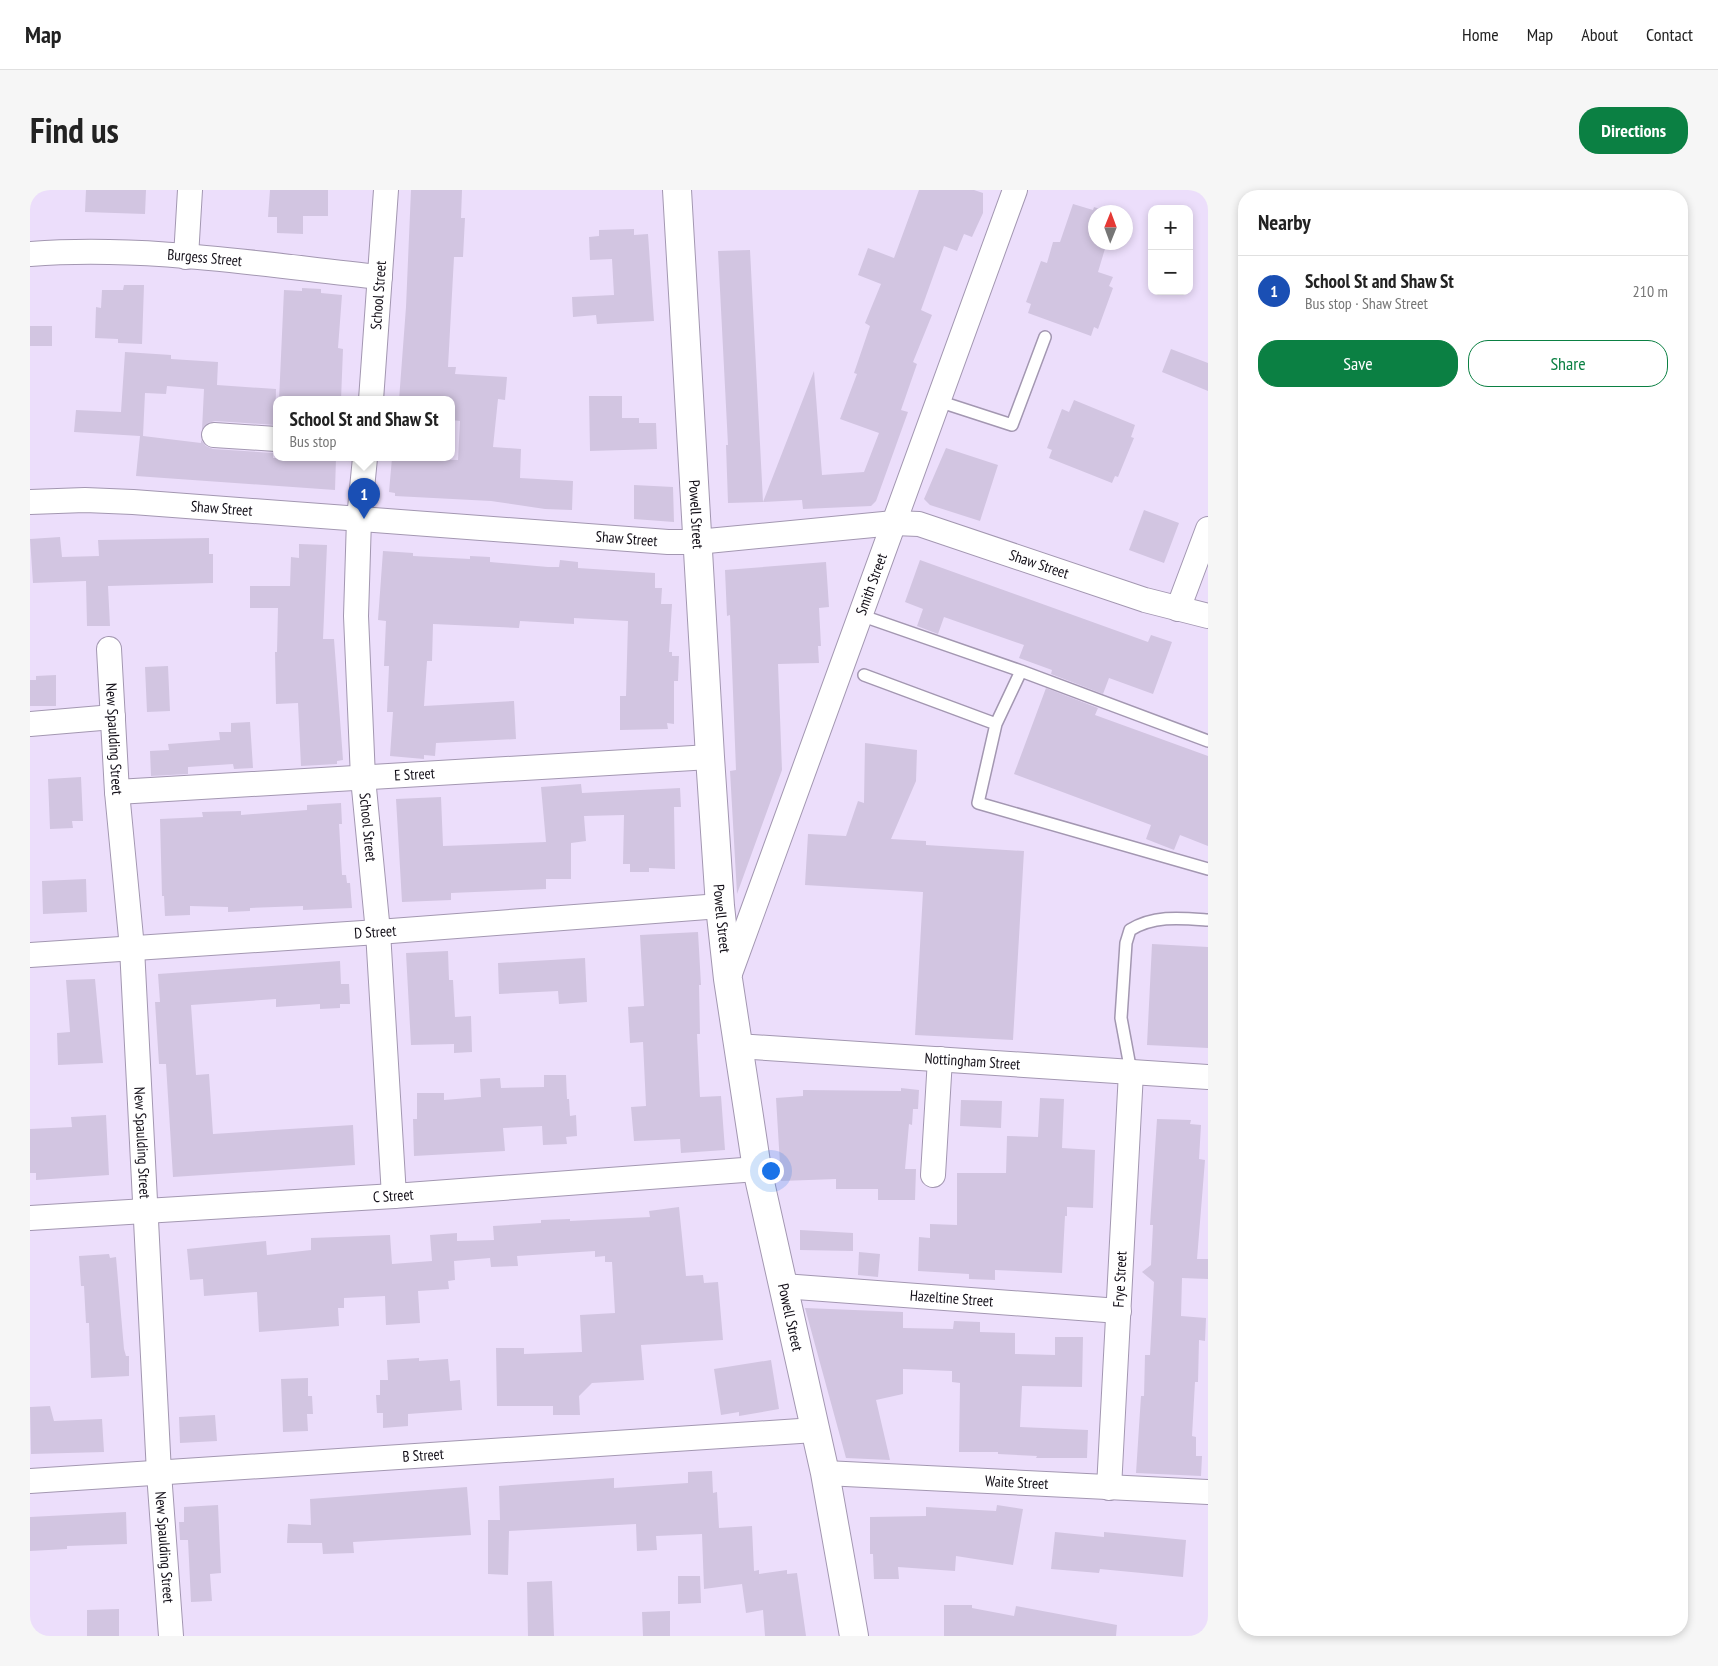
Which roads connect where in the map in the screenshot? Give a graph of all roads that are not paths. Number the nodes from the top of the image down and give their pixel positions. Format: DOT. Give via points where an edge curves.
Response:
graph roads {
  1 [pos="190,190"];
  2 [pos="386,190"];
  3 [pos="677,190"];
  4 [pos="1015,190"];
  5 [pos="30,254"];
  6 [pos="186,257"];
  7 [pos="380,277"];
  8 [pos="1045,336"];
  9 [pos="371,396"];
  10 [pos="938,401"];
  11 [pos="214,435"];
  12 [pos="273,439"];
  13 [pos="365,461"];
  14 [pos="30,502"];
  15 [pos="359,518"];
  16 [pos="894,523"];
  17 [pos="1208,529"];
  18 [pos="697,542"];
  19 [pos="1178,610"];
  20 [pos="860,615"];
  21 [pos="1208,616"];
  22 [pos="109,650"];
  23 [pos="1021,671"];
  24 [pos="864,675"];
  25 [pos="113,717"];
  26 [pos="30,724"];
  27 [pos="996,724"];
  28 [pos="1208,741"];
  29 [pos="710,757"];
  30 [pos="363,778"];
  31 [pos="117,792"];
  32 [pos="1208,869"];
  33 [pos="720,906"];
  34 [pos="1208,920"];
  35 [pos="378,932"];
  36 [pos="132,948"];
  37 [pos="30,955"];
  38 [pos="728,979"];
  39 [pos="737,1046"];
  40 [pos="940,1060"];
  41 [pos="1131,1072"];
  42 [pos="1208,1077"];
  43 [pos="756,1169"];
  44 [pos="933,1175"];
  45 [pos="394,1196"];
  46 [pos="144,1211"];
  47 [pos="30,1218"];
  48 [pos="783,1286"];
  49 [pos="1119,1311"];
  50 [pos="815,1430"];
  51 [pos="158,1473"];
  52 [pos="825,1473"];
  53 [pos="30,1480"];
  54 [pos="1109,1488"];
  55 [pos="1208,1492"];
  56 [pos="171,1636"];
  57 [pos="854,1636"];
  1 -- 6 [label="street"];
  2 -- 7 [label="street, School Street"];
  3 -- 18 [label="street, Powell Street"];
  4 -- 10 [label="street, Smith Street"];
  5 -- 6 [label="street, Burgess Street" via="70,251"];
  6 -- 7 [label="street, Burgess Street"];
  7 -- 9 [label="street, School Street"];
  8 -- 10 [label="lane" via="1012,425"];
  10 -- 16 [label="street, Smith Street"];
  11 -- 12 [label="street"];
  13 -- 15 [label="street, School Street"];
  14 -- 15 [label="street, Shaw Street" via="133,502"];
  15 -- 18 [label="street, Shaw Street"];
  15 -- 30 [label="street, School Street" via="356,616"];
  16 -- 18 [label="street, Shaw Street"];
  16 -- 19 [label="street, Shaw Street" via="938,529"];
  16 -- 20 [label="street, Smith Street"];
  17 -- 19 [label="street"];
  18 -- 29 [label="street, Powell Street"];
  19 -- 21 [label="street, Shaw Street"];
  20 -- 23 [label="lane"];
  20 -- 38 [label="street, Smith Street"];
  22 -- 25 [label="street, New Spaulding Street"];
  23 -- 27 [label="lane"];
  23 -- 28 [label="lane"];
  24 -- 27 [label="lane"];
  25 -- 26 [label="street"];
  25 -- 31 [label="street, New Spaulding Street"];
  27 -- 32 [label="lane" via="978,803"];
  29 -- 30 [label="street, E Street"];
  29 -- 33 [label="street, Powell Street"];
  30 -- 31 [label="street, E Street"];
  30 -- 35 [label="street, School Street"];
  31 -- 36 [label="street, New Spaulding Street"];
  33 -- 35 [label="street, D Street"];
  33 -- 38 [label="street, Powell Street"];
  34 -- 41 [label="lane" via="1172,918 1143,922 1130,930 1126,943 1121,1018"];
  35 -- 36 [label="street, D Street"];
  35 -- 45 [label="street, School Street"];
  36 -- 37 [label="street, D Street"];
  36 -- 46 [label="street, New Spaulding Street"];
  38 -- 39 [label="street, Powell Street"];
  39 -- 40 [label="street, Nottingham Street"];
  39 -- 43 [label="street, Powell Street"];
  40 -- 41 [label="street, Nottingham Street"];
  40 -- 44 [label="street"];
  41 -- 42 [label="street, Nottingham Street"];
  41 -- 49 [label="street, Frye Street"];
  43 -- 45 [label="street, C Street"];
  43 -- 48 [label="street, Powell Street"];
  45 -- 46 [label="street, C Street"];
  46 -- 47 [label="street, C Street"];
  46 -- 51 [label="street, New Spaulding Street"];
  48 -- 49 [label="street, Hazeltine Street"];
  48 -- 50 [label="street, Powell Street"];
  49 -- 54 [label="street, Frye Street"];
  50 -- 51 [label="street, B Street"];
  50 -- 52 [label="street, Powell Street"];
  51 -- 53 [label="street, B Street"];
  51 -- 56 [label="street, New Spaulding Street"];
  52 -- 54 [label="street, Waite Street"];
  52 -- 57 [label="street, Powell Street"];
  54 -- 55 [label="street, Waite Street"];
}
